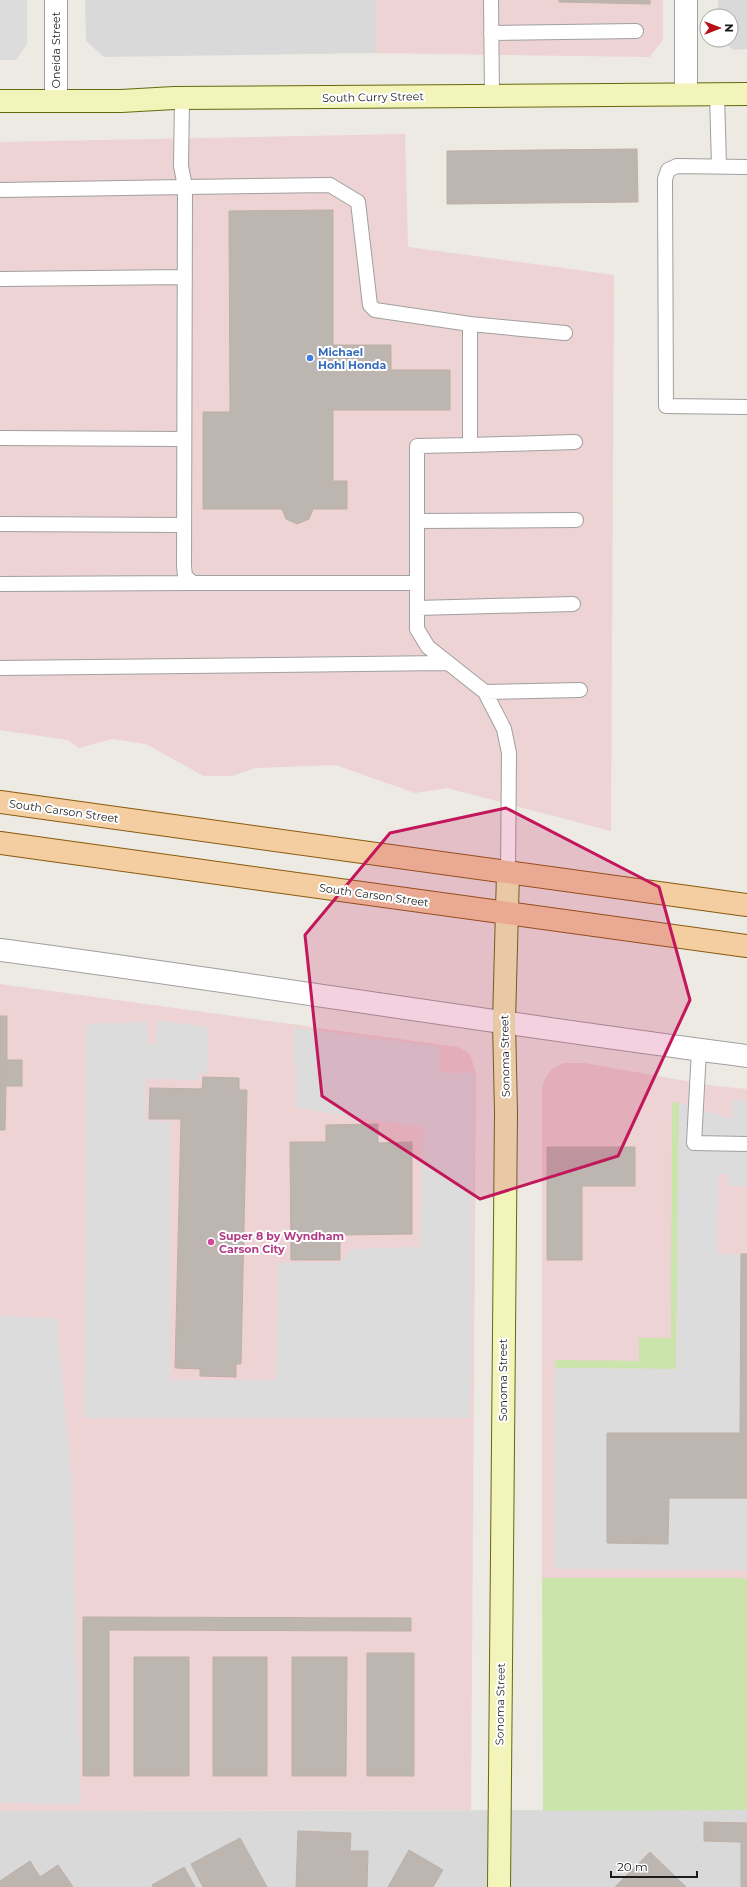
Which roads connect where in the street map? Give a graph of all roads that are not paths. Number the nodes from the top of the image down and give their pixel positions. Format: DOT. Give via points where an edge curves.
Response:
graph roads {
  1 [pos="56,0"];
  2 [pos="491,0"];
  3 [pos="686,0"];
  4 [pos="636,30"];
  5 [pos="491,33"];
  6 [pos="686,94"];
  7 [pos="717,94"];
  8 [pos="747,94"];
  9 [pos="492,96"];
  10 [pos="182,98"];
  11 [pos="0,101"];
  12 [pos="56,101"];
  13 [pos="719,166"];
  14 [pos="747,167"];
  15 [pos="185,187"];
  16 [pos="0,190"];
  17 [pos="185,277"];
  18 [pos="0,278"];
  19 [pos="470,324"];
  20 [pos="565,333"];
  21 [pos="747,407"];
  22 [pos="0,438"];
  23 [pos="184,439"];
  24 [pos="575,442"];
  25 [pos="470,445"];
  26 [pos="576,520"];
  27 [pos="417,521"];
  28 [pos="0,524"];
  29 [pos="184,525"];
  30 [pos="194,583"];
  31 [pos="417,583"];
  32 [pos="0,584"];
  33 [pos="573,604"];
  34 [pos="417,608"];
  35 [pos="446,663"];
  36 [pos="0,668"];
  37 [pos="580,690"];
  38 [pos="485,692"];
  39 [pos="0,802"];
  40 [pos="0,843"];
  41 [pos="508,872"];
  42 [pos="747,905"];
  43 [pos="506,912"];
  44 [pos="747,946"];
  45 [pos="0,950"];
  46 [pos="504,1022"];
  47 [pos="699,1050"];
  48 [pos="747,1056"];
  49 [pos="747,1144"];
  50 [pos="499,1887"];
  1 -- 12 [label="street, Oneida Street"];
  2 -- 5 [label="lane"];
  3 -- 6 [label="street"];
  4 -- 5 [label="lane"];
  5 -- 9 [label="lane"];
  6 -- 7 [label="street, South Curry Street"];
  6 -- 9 [label="street, South Curry Street"];
  7 -- 8 [label="street, South Curry Street"];
  7 -- 13 [label="lane"];
  9 -- 10 [label="street, South Curry Street"];
  10 -- 12 [label="street, South Curry Street"];
  10 -- 15 [label="lane" via="181,166"];
  11 -- 12 [label="street, South Curry Street"];
  13 -- 14 [label="lane"];
  13 -- 21 [label="lane" via="677,166 668,170 665,179 666,406"];
  15 -- 16 [label="lane"];
  15 -- 17 [label="lane"];
  15 -- 19 [label="lane" via="330,184 358,202 370,305 375,310"];
  17 -- 18 [label="lane"];
  17 -- 23 [label="lane"];
  19 -- 20 [label="lane"];
  19 -- 25 [label="lane"];
  22 -- 23 [label="lane"];
  23 -- 29 [label="lane"];
  24 -- 25 [label="lane"];
  25 -- 27 [label="lane" via="417,446"];
  26 -- 27 [label="lane"];
  27 -- 31 [label="lane"];
  28 -- 29 [label="lane"];
  29 -- 30 [label="lane" via="185,576"];
  30 -- 31 [label="lane"];
  30 -- 32 [label="lane"];
  31 -- 34 [label="lane"];
  33 -- 34 [label="lane"];
  34 -- 35 [label="lane" via="417,629 428,646"];
  35 -- 36 [label="lane"];
  35 -- 38 [label="lane"];
  37 -- 38 [label="lane"];
  38 -- 41 [label="lane" via="504,729 508,753"];
  39 -- 41 [label="main road, South Carson Street"];
  40 -- 43 [label="main road, South Carson Street"];
  41 -- 42 [label="main road, South Carson Street"];
  41 -- 43 [label="street, Sonoma Street"];
  43 -- 44 [label="main road, South Carson Street"];
  43 -- 46 [label="street, Sonoma Street"];
  45 -- 46 [label="street"];
  46 -- 47 [label="street"];
  46 -- 50 [label="street, Sonoma Street" via="506,1112"];
  47 -- 48 [label="street"];
  47 -- 49 [label="lane" via="694,1143"];
}
